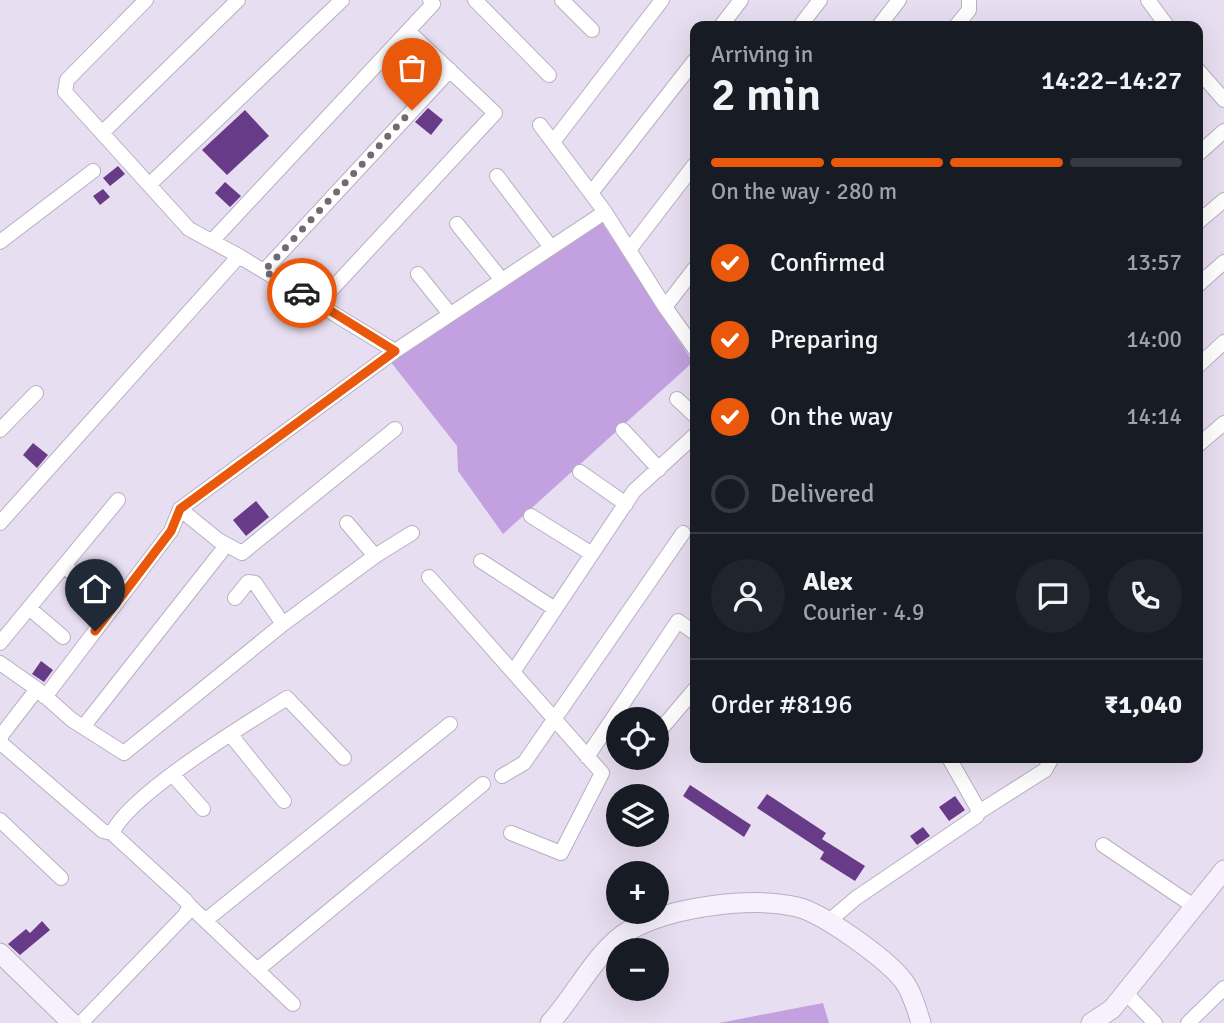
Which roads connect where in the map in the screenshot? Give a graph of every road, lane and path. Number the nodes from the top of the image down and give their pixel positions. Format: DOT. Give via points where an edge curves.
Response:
graph roads {
  1 [pos="146,0"];
  2 [pos="238,0"];
  3 [pos="342,0"];
  4 [pos="475,0"];
  5 [pos="562,0"];
  6 [pos="662,0"];
  7 [pos="741,0"];
  8 [pos="820,0"];
  9 [pos="899,0"];
  10 [pos="969,0"];
  11 [pos="1148,0"];
  12 [pos="433,1"];
  13 [pos="725,21"];
  14 [pos="804,21"];
  15 [pos="883,21"];
  16 [pos="960,21"];
  17 [pos="1160,21"];
  18 [pos="592,30"];
  19 [pos="408,31"];
  20 [pos="690,66"];
  21 [pos="450,70"];
  22 [pos="549,75"];
  23 [pos="1203,78"];
  24 [pos="1224,100"];
  25 [pos="540,125"];
  26 [pos="1224,131"];
  27 [pos="102,132"];
  28 [pos="553,142"];
  29 [pos="1203,150"];
  30 [pos="93,171"];
  31 [pos="690,171"];
  32 [pos="497,176"];
  33 [pos="149,185"];
  34 [pos="591,194"];
  35 [pos="1224,200"];
  36 [pos="605,212"];
  37 [pos="1203,218"];
  38 [pos="457,225"];
  39 [pos="212,241"];
  40 [pos="0,242"];
  41 [pos="550,246"];
  42 [pos="629,250"];
  43 [pos="239,256"];
  44 [pos="1224,262"];
  45 [pos="264,271"];
  46 [pos="418,274"];
  47 [pos="690,274"];
  48 [pos="501,279"];
  49 [pos="1203,281"];
  50 [pos="319,303"];
  51 [pos="665,307"];
  52 [pos="450,314"];
  53 [pos="690,342"];
  54 [pos="1224,342"];
  55 [pos="395,351"];
  56 [pos="1203,361"];
  57 [pos="36,393"];
  58 [pos="677,399"];
  59 [pos="690,411"];
  60 [pos="1224,423"];
  61 [pos="395,429"];
  62 [pos="0,430"];
  63 [pos="622,430"];
  64 [pos="690,441"];
  65 [pos="1203,441"];
  66 [pos="659,469"];
  67 [pos="580,472"];
  68 [pos="118,500"];
  69 [pos="626,504"];
  70 [pos="180,509"];
  71 [pos="531,516"];
  72 [pos="0,523"];
  73 [pos="347,523"];
  74 [pos="412,533"];
  75 [pos="683,533"];
  76 [pos="221,552"];
  77 [pos="592,554"];
  78 [pos="374,556"];
  79 [pos="481,561"];
  80 [pos="64,566"];
  81 [pos="429,577"];
  82 [pos="93,590"];
  83 [pos="235,598"];
  84 [pos="29,608"];
  85 [pos="555,609"];
  86 [pos="283,624"];
  87 [pos="690,629"];
  88 [pos="63,637"];
  89 [pos="0,643"];
  90 [pos="0,663"];
  91 [pos="513,672"];
  92 [pos="41,693"];
  93 [pos="690,696"];
  94 [pos="554,719"];
  95 [pos="669,720"];
  96 [pos="450,724"];
  97 [pos="83,727"];
  98 [pos="230,734"];
  99 [pos="587,757"];
  100 [pos="344,758"];
  101 [pos="952,763"];
  102 [pos="1049,763"];
  103 [pos="173,775"];
  104 [pos="502,776"];
  105 [pos="483,784"];
  106 [pos="284,801"];
  107 [pos="203,809"];
  108 [pos="979,812"];
  109 [pos="0,820"];
  110 [pos="112,833"];
  111 [pos="511,833"];
  112 [pos="1103,845"];
  113 [pos="1224,870"];
  114 [pos="61,878"];
  115 [pos="190,906"];
  116 [pos="1195,907"];
  117 [pos="206,920"];
  118 [pos="829,921"];
  119 [pos="0,953"];
  120 [pos="257,970"];
  121 [pos="1224,988"];
  122 [pos="1125,992"];
  123 [pos="293,1004"];
  124 [pos="922,1022"];
  125 [pos="72,1023"];
  126 [pos="81,1023"];
  127 [pos="550,1023"];
  128 [pos="1091,1023"];
  129 [pos="1155,1023"];
  130 [pos="1188,1023"];
  1 -- 27 [label="street" via="67,80 65,92"];
  2 -- 27 [label="street"];
  3 -- 33 [label="street"];
  4 -- 22 [label="street"];
  5 -- 18 [label="street"];
  6 -- 28 [label="street"];
  7 -- 13 [label="street"];
  8 -- 14 [label="street"];
  9 -- 15 [label="street"];
  10 -- 16 [label="street" via="969,10"];
  11 -- 17 [label="street"];
  12 -- 19 [label="street"];
  19 -- 21 [label="street"];
  19 -- 39 [label="street"];
  20 -- 34 [label="street"];
  21 -- 45 [label="street"];
  21 -- 50 [label="street" via="495,113"];
  23 -- 24 [label="street"];
  25 -- 28 [label="street"];
  26 -- 29 [label="street"];
  27 -- 33 [label="street"];
  28 -- 34 [label="street"];
  30 -- 40 [label="street"];
  31 -- 42 [label="street"];
  32 -- 41 [label="street"];
  33 -- 39 [label="street" via="189,229"];
  34 -- 36 [label="street"];
  35 -- 37 [label="street"];
  36 -- 41 [label="street"];
  36 -- 42 [label="street"];
  38 -- 48 [label="street"];
  39 -- 43 [label="street"];
  41 -- 48 [label="street"];
  42 -- 51 [label="street"];
  43 -- 45 [label="street"];
  43 -- 72 [label="street"];
  44 -- 49 [label="street"];
  45 -- 50 [label="street"];
  46 -- 52 [label="street"];
  47 -- 51 [label="street"];
  48 -- 52 [label="street"];
  50 -- 55 [label="street"];
  51 -- 53 [label="street"];
  52 -- 55 [label="street"];
  54 -- 56 [label="street"];
  55 -- 70 [label="street"];
  57 -- 62 [label="street"];
  58 -- 59 [label="street"];
  60 -- 65 [label="street"];
  61 -- 70 [label="street" via="243,553 218,540"];
  63 -- 66 [label="street"];
  64 -- 66 [label="street"];
  66 -- 69 [label="street"];
  67 -- 69 [label="street"];
  68 -- 80 [label="street"];
  69 -- 77 [label="street"];
  70 -- 92 [label="street" via="171,531"];
  71 -- 77 [label="street"];
  73 -- 78 [label="street"];
  74 -- 78 [label="street"];
  75 -- 94 [label="street"];
  76 -- 97 [label="street"];
  77 -- 85 [label="street"];
  78 -- 86 [label="street"];
  79 -- 85 [label="street"];
  80 -- 82 [label="street"];
  80 -- 84 [label="street"];
  81 -- 91 [label="street"];
  83 -- 86 [label="street" via="248,582 255,583"];
  84 -- 88 [label="street"];
  84 -- 89 [label="street"];
  85 -- 91 [label="street"];
  86 -- 97 [label="street" via="128,752"];
  87 -- 99 [label="street" via="678,621"];
  90 -- 92 [label="street"];
  91 -- 94 [label="street"];
  92 -- 97 [label="street"];
  92 -- 110 [label="street" via="0,737 2,744 103,831"];
  93 -- 95 [label="street"];
  94 -- 99 [label="street"];
  94 -- 104 [label="street" via="524,763"];
  96 -- 117 [label="street"];
  98 -- 100 [label="street" via="287,698"];
  98 -- 103 [label="street"];
  98 -- 106 [label="street"];
  99 -- 111 [label="street" via="602,773 561,853"];
  101 -- 108 [label="street"];
  102 -- 108 [label="street"];
  103 -- 107 [label="street"];
  103 -- 110 [label="street" via="145,795"];
  105 -- 120 [label="street"];
  108 -- 118 [label="street"];
  109 -- 114 [label="street"];
  110 -- 115 [label="street"];
  112 -- 116 [label="street"];
  113 -- 116 [label="main road"];
  115 -- 117 [label="street"];
  115 -- 126 [label="street"];
  116 -- 122 [label="main road"];
  117 -- 120 [label="street"];
  118 -- 124 [label="main road" via="903,979"];
  118 -- 127 [label="main road" via="798,907 758,903 656,918 628,931 606,950"];
  119 -- 125 [label="main road"];
  120 -- 123 [label="street"];
  121 -- 130 [label="street"];
  122 -- 128 [label="main road" via="1112,1009"];
  122 -- 129 [label="street"];
}
